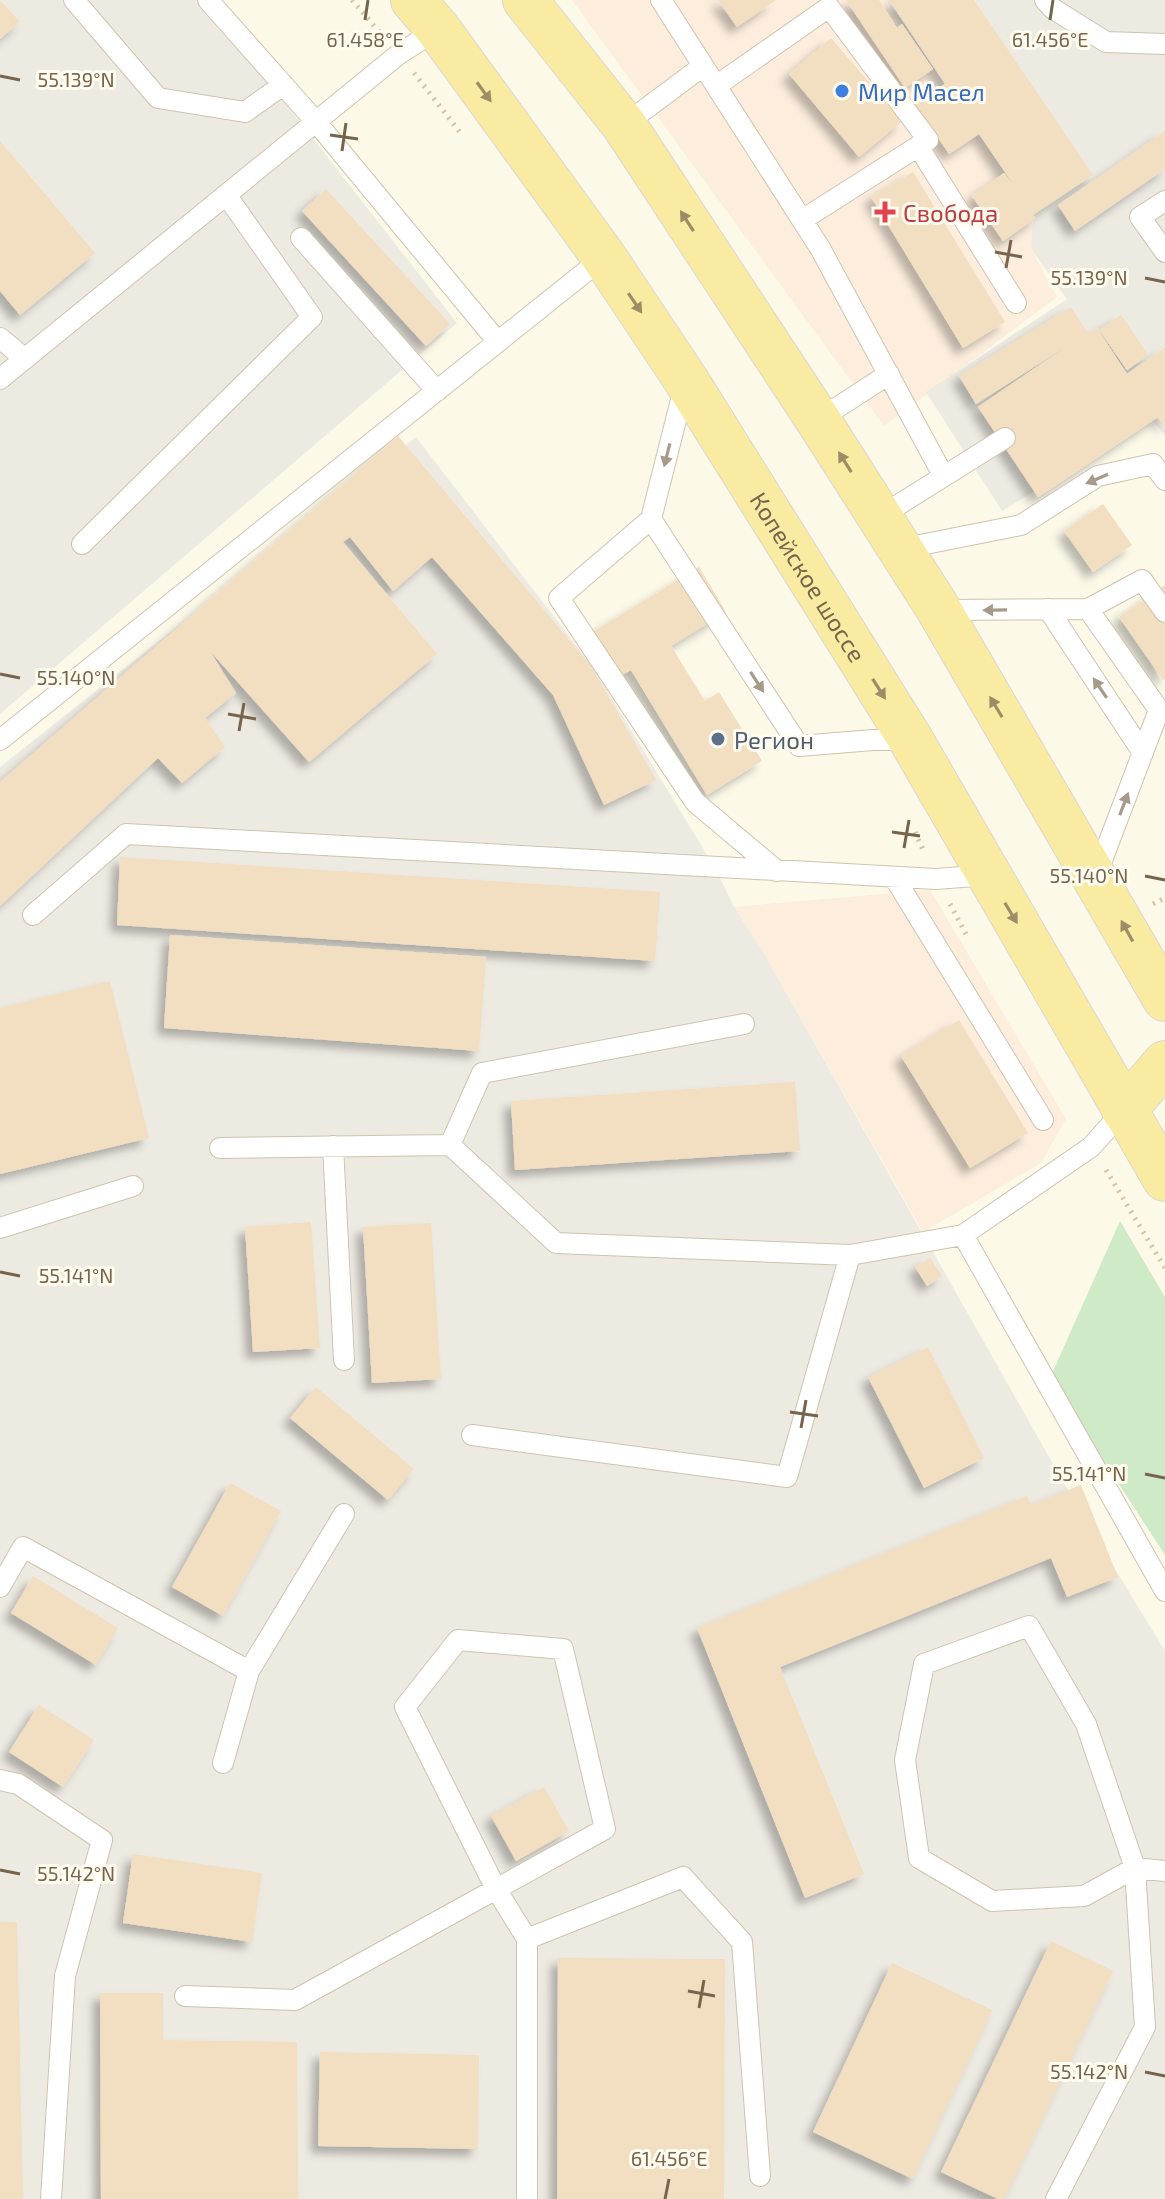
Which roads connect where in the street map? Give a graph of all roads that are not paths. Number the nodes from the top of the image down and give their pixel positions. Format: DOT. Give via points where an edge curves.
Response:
graph roads {
  1 [pos="74,0"];
  2 [pos="208,0"];
  3 [pos="525,0"];
  4 [pos="661,0"];
  5 [pos="1045,0"];
  6 [pos="425,14"];
  7 [pos="1165,44"];
  8 [pos="703,66"];
  9 [pos="283,85"];
  10 [pos="716,86"];
  11 [pos="317,123"];
  12 [pos="624,125"];
  13 [pos="918,146"];
  14 [pos="227,196"];
  15 [pos="1165,201"];
  16 [pos="802,220"];
  17 [pos="301,238"];
  18 [pos="1165,252"];
  19 [pos="604,257"];
  20 [pos="1016,303"];
  21 [pos="0,338"];
  22 [pos="498,342"];
  23 [pos="25,359"];
  24 [pos="889,374"];
  25 [pos="0,379"];
  26 [pos="686,380"];
  27 [pos="437,391"];
  28 [pos="818,420"];
  29 [pos="1005,438"];
  30 [pos="943,475"];
  31 [pos="1165,480"];
  32 [pos="651,519"];
  33 [pos="890,533"];
  34 [pos="82,544"];
  35 [pos="1048,609"];
  36 [pos="1088,609"];
  37 [pos="939,610"];
  38 [pos="1165,612"];
  39 [pos="1162,708"];
  40 [pos="0,740"];
  41 [pos="911,740"];
  42 [pos="1143,753"];
  43 [pos="777,871"];
  44 [pos="988,875"];
  45 [pos="1096,876"];
  46 [pos="894,877"];
  47 [pos="33,915"];
  48 [pos="1165,999"];
  49 [pos="744,1024"];
  50 [pos="1165,1063"];
  51 [pos="1124,1110"];
  52 [pos="1043,1120"];
  53 [pos="450,1145"];
  54 [pos="333,1146"];
  55 [pos="220,1148"];
  56 [pos="1165,1179"];
  57 [pos="133,1186"];
  58 [pos="0,1228"];
  59 [pos="963,1235"];
  60 [pos="850,1255"];
  61 [pos="344,1360"];
  62 [pos="472,1435"];
  63 [pos="344,1514"];
  64 [pos="0,1587"];
  65 [pos="1165,1591"];
  66 [pos="249,1671"];
  67 [pos="223,1763"];
  68 [pos="0,1780"];
  69 [pos="1135,1868"];
  70 [pos="1165,1871"];
  71 [pos="496,1889"];
  72 [pos="527,1939"];
  73 [pos="185,1996"];
  74 [pos="760,2176"];
  75 [pos="51,2199"];
  76 [pos="527,2199"];
  77 [pos="1056,2199"];
  1 -- 9 [label="lane" via="158,98 245,112"];
  2 -- 9 [label="lane"];
  3 -- 12 [label="main road"];
  4 -- 8 [label="lane"];
  5 -- 7 [label="lane" via="1106,42"];
  6 -- 11 [label="lane" via="399,54"];
  6 -- 19 [label="main road, Копейское шоссе, one-way"];
  8 -- 10 [label="lane"];
  8 -- 12 [label="lane"];
  9 -- 11 [label="lane"];
  10 -- 13 [label="lane" via="829,7 928,140"];
  10 -- 16 [label="lane"];
  11 -- 14 [label="lane"];
  11 -- 22 [label="lane"];
  28 -- 12 [label="main road, one-way"];
  13 -- 16 [label="lane"];
  13 -- 20 [label="lane"];
  14 -- 23 [label="lane"];
  14 -- 34 [label="lane" via="312,317"];
  15 -- 18 [label="lane" via="1140,217"];
  16 -- 24 [label="lane"];
  17 -- 27 [label="lane"];
  19 -- 22 [label="lane"];
  19 -- 26 [label="main road, Копейское шоссе, one-way"];
  21 -- 23 [label="lane"];
  22 -- 27 [label="lane"];
  23 -- 25 [label="lane"];
  24 -- 28 [label="lane"];
  24 -- 30 [label="lane"];
  26 -- 32 [label="lane, one-way"];
  26 -- 41 [label="main road, Копейское шоссе, one-way"];
  27 -- 40 [label="lane"];
  33 -- 28 [label="main road, one-way"];
  29 -- 30 [label="lane"];
  30 -- 33 [label="lane"];
  31 -- 33 [label="lane, one-way" via="1153,464 1098,476 1021,525"];
  32 -- 41 [label="lane, one-way" via="799,746"];
  32 -- 43 [label="lane" via="559,598 695,802"];
  33 -- 37 [label="main road"];
  35 -- 36 [label="lane"];
  35 -- 37 [label="lane, one-way"];
  42 -- 35 [label="lane, one-way"];
  36 -- 38 [label="lane" via="1142,580"];
  36 -- 39 [label="lane"];
  45 -- 37 [label="main road, one-way"];
  39 -- 42 [label="lane"];
  41 -- 44 [label="main road, Копейское шоссе"];
  45 -- 42 [label="lane, one-way"];
  43 -- 46 [label="lane"];
  43 -- 47 [label="lane" via="126,834"];
  44 -- 46 [label="lane"];
  44 -- 51 [label="main road, Копейское шоссе, one-way"];
  48 -- 45 [label="main road, one-way"];
  46 -- 52 [label="lane"];
  49 -- 53 [label="lane" via="482,1073"];
  50 -- 51 [label="main road"];
  51 -- 56 [label="main road, Копейское шоссе"];
  51 -- 59 [label="lane" via="1091,1147"];
  53 -- 54 [label="lane"];
  53 -- 60 [label="lane" via="556,1243"];
  54 -- 55 [label="lane"];
  54 -- 61 [label="lane"];
  57 -- 58 [label="lane"];
  59 -- 60 [label="lane"];
  59 -- 65 [label="lane"];
  60 -- 62 [label="lane" via="787,1477"];
  63 -- 66 [label="lane"];
  64 -- 66 [label="lane" via="23,1547"];
  66 -- 67 [label="lane"];
  68 -- 75 [label="lane" via="18,1784 102,1840 65,1976"];
  69 -- 69 [label="lane" via="1084,1896 992,1901 919,1858 905,1760 924,1664 1029,1626 1086,1724"];
  69 -- 70 [label="lane"];
  69 -- 77 [label="lane" via="1145,2027"];
  71 -- 71 [label="lane" via="605,1829 563,1649 458,1640 405,1707"];
  71 -- 72 [label="lane"];
  71 -- 73 [label="lane" via="295,2000"];
  72 -- 74 [label="lane" via="683,1877 742,1942"];
  72 -- 76 [label="lane"];
}
